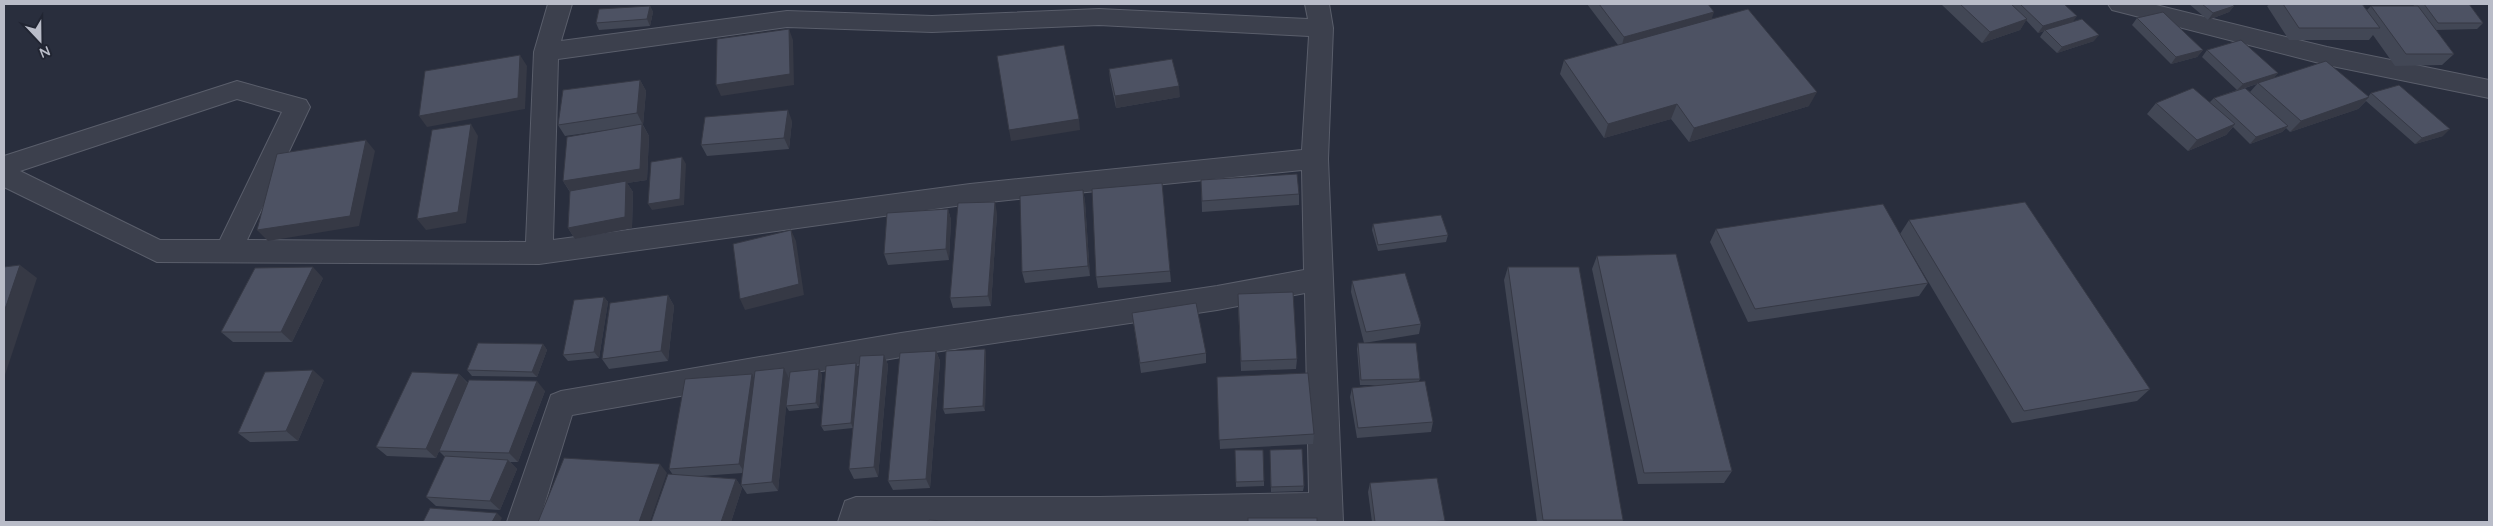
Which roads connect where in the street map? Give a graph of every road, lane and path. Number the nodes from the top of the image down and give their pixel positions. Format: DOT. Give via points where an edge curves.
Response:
graph roads {
  1 [pos="560,4"];
  2 [pos="2120,4"];
  3 [pos="1319,16"];
  4 [pos="546,52"];
  5 [pos="2489,89"];
  6 [pos="1315,159"];
  7 [pos="4,166"];
  8 [pos="4,175"];
  9 [pos="228,253"];
  10 [pos="539,253"];
  11 [pos="1318,279"];
  12 [pos="1326,515"];
  13 [pos="523,522"];
  14 [pos="854,522"];
  1 -- 4 [label="street"];
  2 -- 5 [label="street" via="2327,56"];
  3 -- 4 [label="street" via="1099,17 932,24 787,19"];
  3 -- 6 [label="street"];
  4 -- 10 [label="street"];
  6 -- 10 [label="street" via="970,194"];
  6 -- 11 [label="street"];
  7 -- 9 [label="street" via="237,90 297,107"];
  8 -- 9 [label="street" via="157,251"];
  9 -- 10 [label="street"];
  11 -- 12 [label="street"];
  11 -- 13 [label="street" via="1217,298 901,345 561,404"];
  12 -- 14 [label="street" via="856,511"];
}
